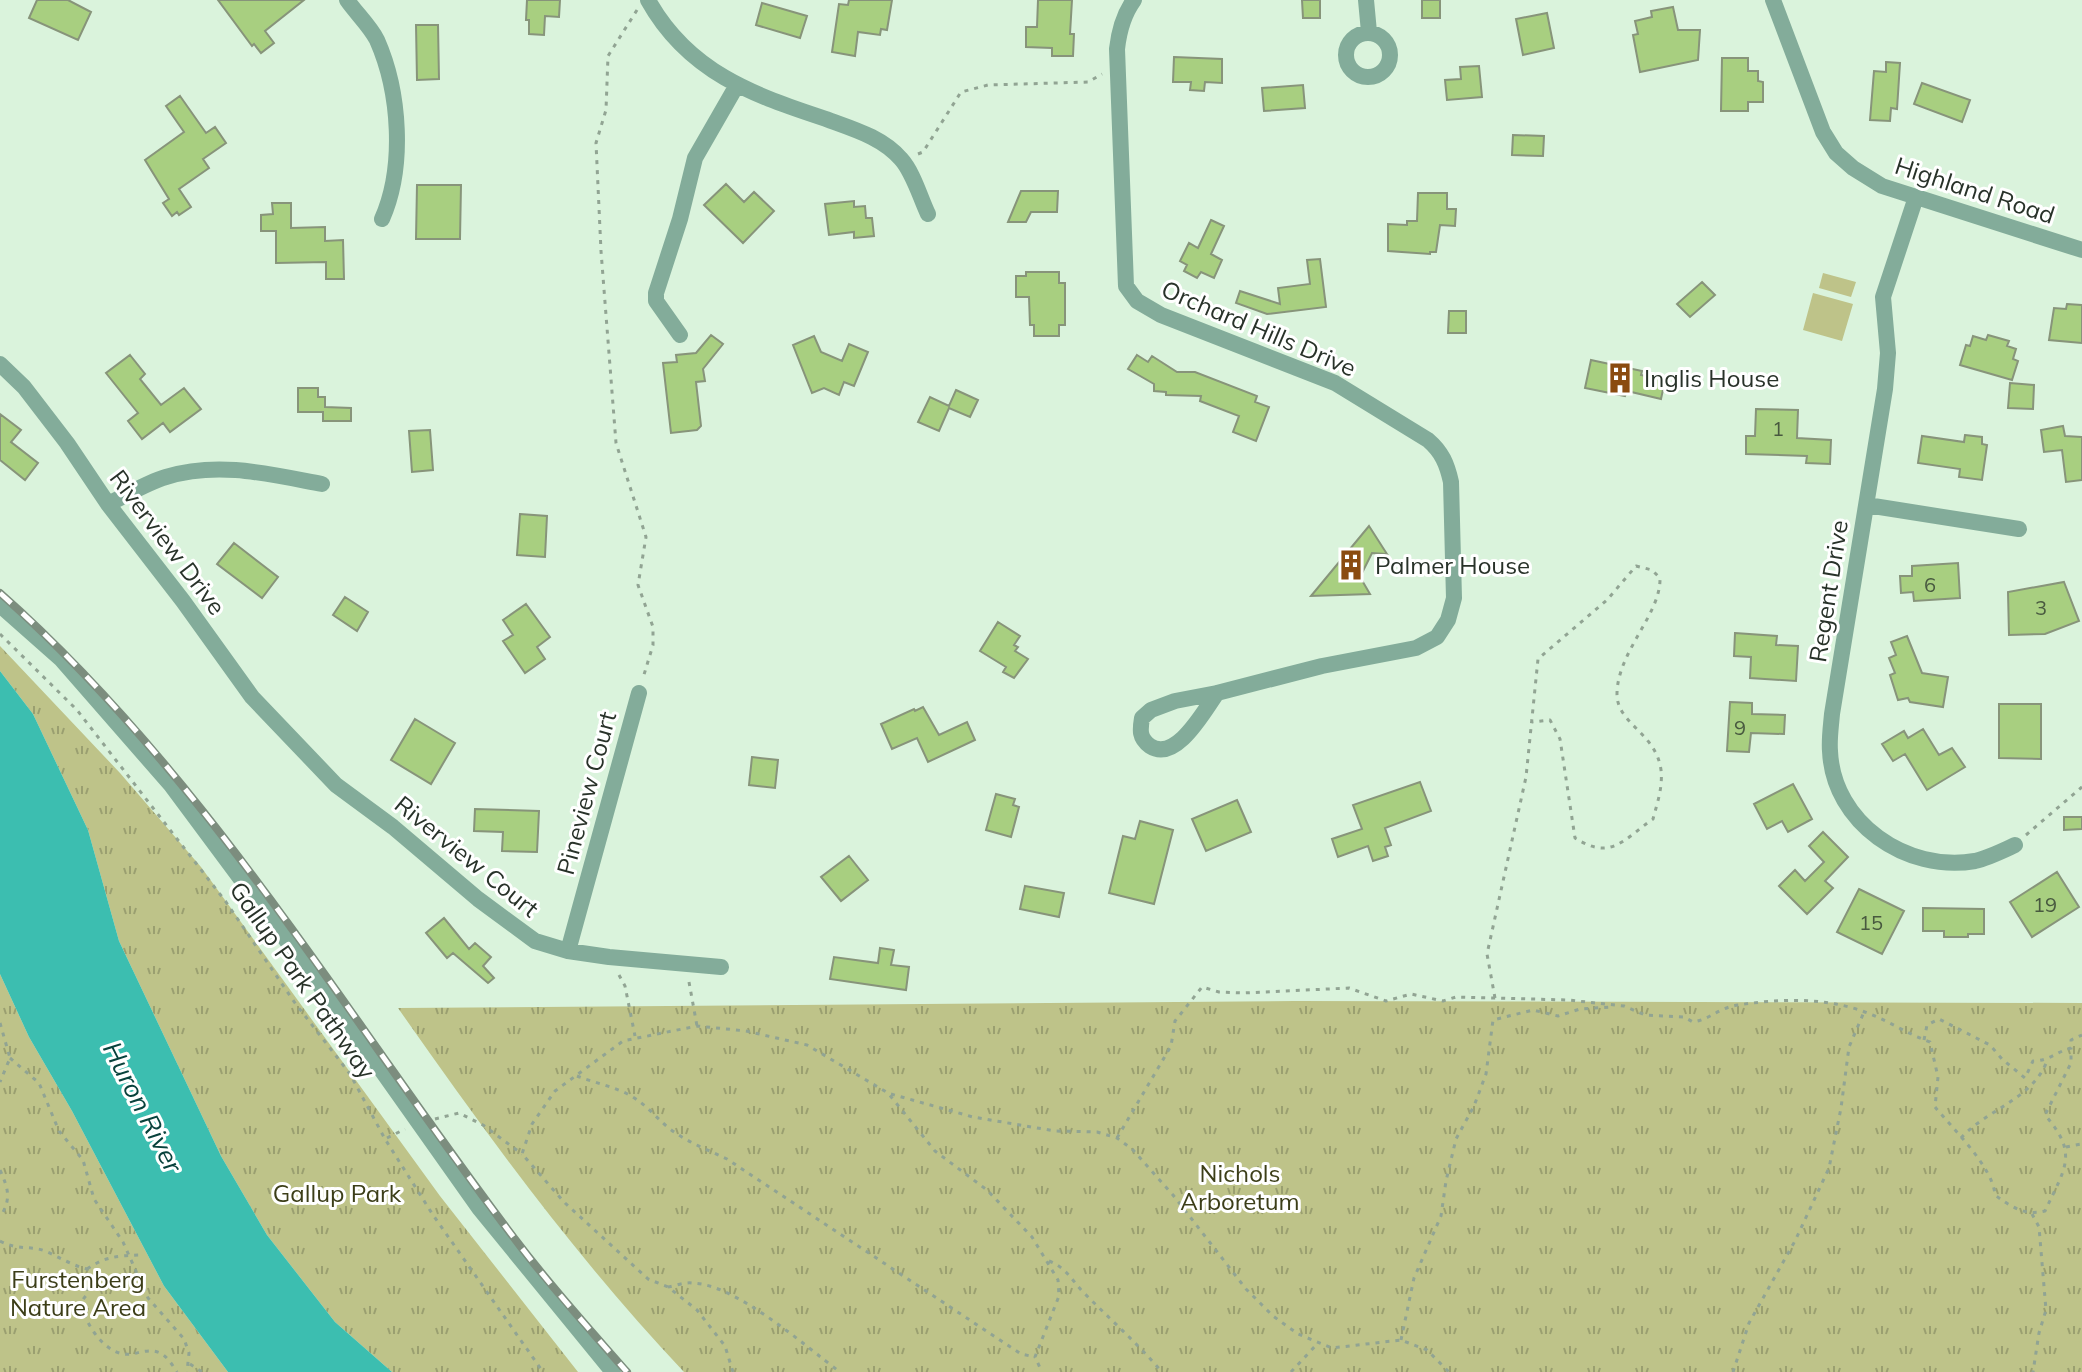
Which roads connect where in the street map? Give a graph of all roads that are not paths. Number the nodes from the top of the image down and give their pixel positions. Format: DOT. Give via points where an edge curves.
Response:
graph roads {
  1 [pos="347,0"];
  2 [pos="646,0"];
  3 [pos="1134,0"];
  4 [pos="1366,0"];
  5 [pos="1773,0"];
  6 [pos="1369,32"];
  7 [pos="737,85"];
  8 [pos="1916,197"];
  9 [pos="928,214"];
  10 [pos="382,219"];
  11 [pos="2082,250"];
  12 [pos="680,335"];
  13 [pos="0,364"];
  14 [pos="322,484"];
  15 [pos="108,504"];
  16 [pos="1867,505"];
  17 [pos="2019,529"];
  18 [pos="0,605"];
  19 [pos="639,693"];
  20 [pos="1217,693"];
  21 [pos="299,747"];
  22 [pos="2015,845"];
  23 [pos="568,951"];
  24 [pos="721,967"];
  25 [pos="613,1372"];
  1 -- 10 [label="street" via="376,38 392,97 397,165"];
  2 -- 7 [label="street" via="683,49"];
  3 -- 20 [label="street, Orchard Hills Drive" via="1119,33 1117,67 1126,286 1137,301 1161,315 1335,383 1439,449 1451,482 1454,598 1437,637 1416,648"];
  4 -- 6 [label="street"];
  5 -- 8 [label="street, Highland Road" via="1823,132 1836,153 1870,181"];
  7 -- 9 [label="street" via="884,143 903,161"];
  7 -- 12 [label="street" via="695,158 656,293"];
  8 -- 11 [label="street, Highland Road"];
  8 -- 16 [label="street, Regent Drive" via="1883,297 1888,353"];
  13 -- 15 [label="street, Riverview Drive" via="42,409"];
  14 -- 15 [label="street" via="205,469 164,478"];
  15 -- 21 [label="street, Riverview Drive" via="252,697"];
  16 -- 17 [label="street"];
  16 -- 22 [label="street, Regent Drive" via="1829,753 1846,804 1868,830 1919,859 1977,861"];
  18 -- 25 [label="street" via="61,659 171,785 479,1208"];
  19 -- 23 [label="street, Pineview Court"];
  20 -- 20 [label="street, Orchard Hills Drive" via="1151,710 1142,718 1144,741 1154,749 1180,742"];
  21 -- 23 [label="street, Riverview Court" via="336,785 513,926 535,941"];
  23 -- 24 [label="street, Riverview Court"];
}
